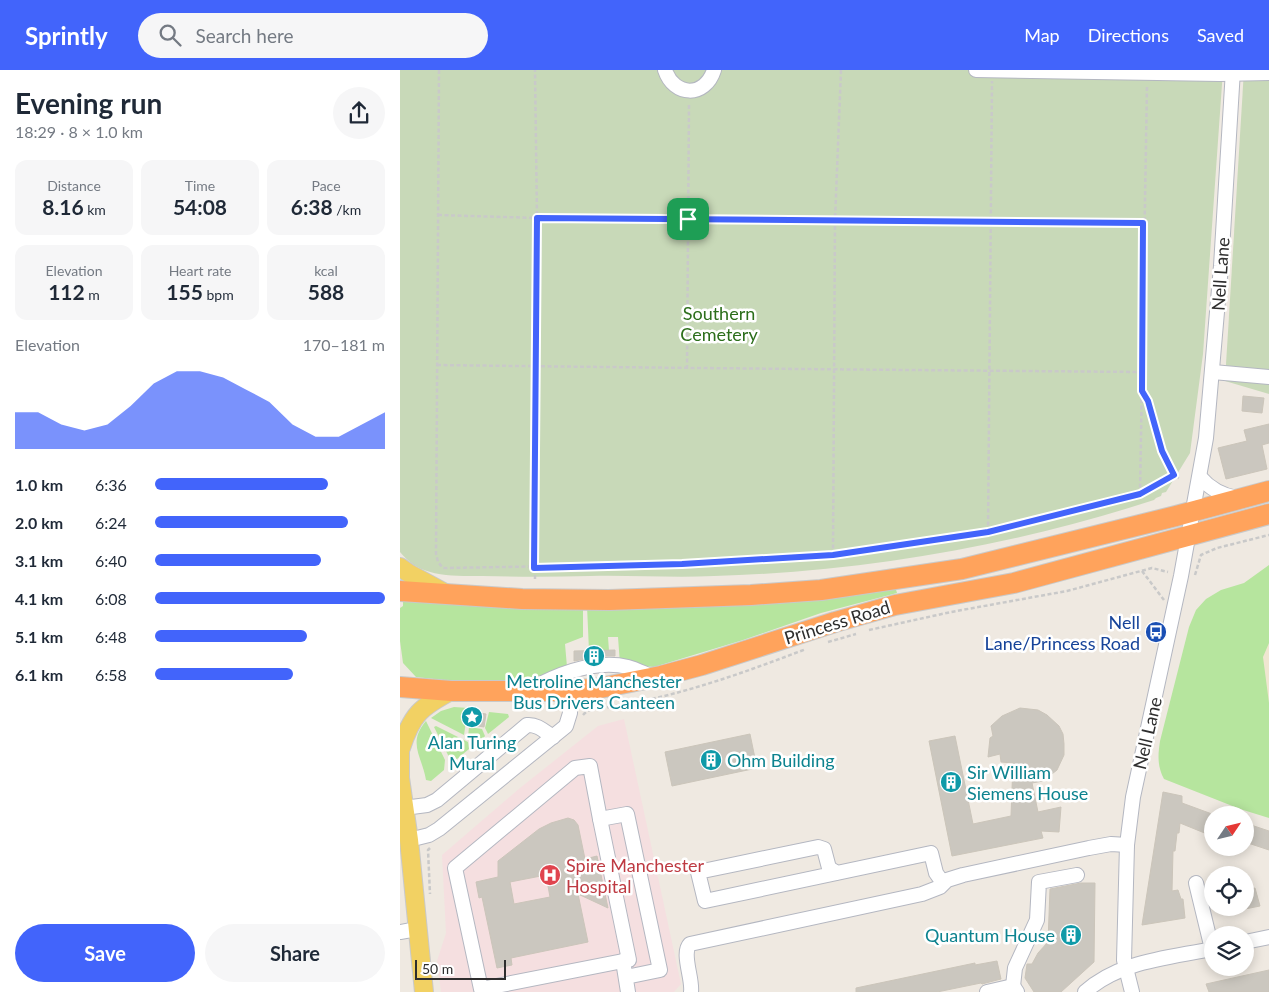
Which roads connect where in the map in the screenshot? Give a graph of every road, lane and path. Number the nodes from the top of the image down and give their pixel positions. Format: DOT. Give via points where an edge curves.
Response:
graph roads {
  1 [pos="440,70"];
  2 [pos="535,70"];
  3 [pos="665,70"];
  4 [pos="714,70"];
  5 [pos="841,70"];
  6 [pos="976,70"];
  7 [pos="992,70"];
  8 [pos="1250,71"];
  9 [pos="1233,72"];
  10 [pos="1269,73"];
  11 [pos="1147,74"];
  12 [pos="689,91"];
  13 [pos="438,215"];
  14 [pos="537,218"];
  15 [pos="688,219"];
  16 [pos="835,220"];
  17 [pos="991,222"];
  18 [pos="1143,223"];
  19 [pos="437,365"];
  20 [pos="536,366"];
  21 [pos="836,368"];
  22 [pos="687,369"];
  23 [pos="990,371"];
  24 [pos="1142,372"];
  25 [pos="1213,372"];
  26 [pos="1269,377"];
  27 [pos="1142,391"];
  28 [pos="1174,475"];
  29 [pos="1200,476"];
  30 [pos="1180,479"];
  31 [pos="1269,491"];
  32 [pos="1140,494"];
  33 [pos="1239,499"];
  34 [pos="1193,512"];
  35 [pos="1269,514"];
  36 [pos="988,532"];
  37 [pos="1269,534"];
  38 [pos="1189,535"];
  39 [pos="833,555"];
  40 [pos="400,567"];
  41 [pos="534,568"];
  42 [pos="1152,568"];
  43 [pos="1142,571"];
  44 [pos="1194,578"];
  45 [pos="535,579"];
  46 [pos="400,591"];
  47 [pos="445,593"];
  48 [pos="1164,600"];
  49 [pos="867,631"];
  50 [pos="858,633"];
  51 [pos="822,644"];
  52 [pos="813,647"];
  53 [pos="654,678"];
  54 [pos="400,687"];
  55 [pos="452,691"];
  56 [pos="526,692"];
  57 [pos="569,692"];
  58 [pos="582,717"];
  59 [pos="553,737"];
  60 [pos="401,742"];
  61 [pos="400,778"];
  62 [pos="404,808"];
  63 [pos="600,819"];
  64 [pos="409,840"];
  65 [pos="1127,845"];
  66 [pos="432,846"];
  67 [pos="837,873"];
  68 [pos="1077,875"];
  69 [pos="1196,882"];
  70 [pos="944,883"];
  71 [pos="431,900"];
  72 [pos="1207,926"];
  73 [pos="408,930"];
  74 [pos="1269,936"];
  75 [pos="1254,940"];
  76 [pos="1204,951"];
  77 [pos="623,961"];
  78 [pos="1124,968"];
  79 [pos="626,976"];
  80 [pos="1015,989"];
  81 [pos="424,992"];
  82 [pos="628,992"];
  83 [pos="691,992"];
  84 [pos="987,992"];
  85 [pos="1085,992"];
  86 [pos="1132,992"];
  1 -- 13 [label="path"];
  2 -- 14 [label="path"];
  3 -- 12 [label="street" via="673,85"];
  4 -- 12 [label="street" via="705,85"];
  5 -- 16 [label="path"];
  6 -- 7 [label="street"];
  7 -- 11 [label="street"];
  7 -- 17 [label="path"];
  8 -- 9 [label="street"];
  8 -- 10 [label="street"];
  9 -- 11 [label="street"];
  9 -- 25 [label="street, Nell Lane"];
  11 -- 18 [label="path"];
  12 -- 15 [label="path"];
  13 -- 14 [label="path"];
  13 -- 19 [label="path"];
  14 -- 15 [label="path"];
  14 -- 20 [label="path"];
  15 -- 16 [label="path"];
  15 -- 22 [label="path"];
  16 -- 17 [label="path"];
  16 -- 21 [label="path"];
  17 -- 18 [label="path"];
  17 -- 23 [label="path"];
  18 -- 24 [label="path"];
  19 -- 20 [label="path"];
  19 -- 41 [label="path" via="438,562 446,569"];
  20 -- 22 [label="path"];
  20 -- 41 [label="path"];
  21 -- 22 [label="path"];
  21 -- 23 [label="path"];
  21 -- 39 [label="path"];
  23 -- 24 [label="path"];
  23 -- 36 [label="path"];
  24 -- 27 [label="path"];
  25 -- 26 [label="street"];
  25 -- 29 [label="street, Nell Lane"];
  27 -- 28 [label="path" via="1148,401 1162,451"];
  27 -- 32 [label="path"];
  28 -- 30 [label="path"];
  28 -- 32 [label="path"];
  29 -- 33 [label="street" via="1220,494"];
  29 -- 34 [label="street, Nell Lane"];
  31 -- 33 [label="highway, Princess Road"];
  32 -- 36 [label="path"];
  33 -- 34 [label="highway, Princess Road"];
  34 -- 38 [label="street, Nell Lane"];
  34 -- 47 [label="highway, Princess Road" via="962,569 821,590 608,600"];
  35 -- 38 [label="highway, Princess Road"];
  36 -- 39 [label="path"];
  37 -- 44 [label="path" via="1201,555"];
  38 -- 53 [label="highway, Princess Road" via="1014,583 894,605"];
  38 -- 65 [label="street, Nell Lane" via="1133,797"];
  39 -- 41 [label="path"];
  40 -- 47 [label="main road"];
  41 -- 45 [label="path"];
  42 -- 43 [label="path"];
  43 -- 48 [label="path"];
  43 -- 49 [label="path" via="1067,591"];
  46 -- 47 [label="highway, Princess Road"];
  50 -- 51 [label="path"];
  52 -- 58 [label="path" via="707,685 602,707 587,711"];
  53 -- 56 [label="street" via="628,667 592,666 559,676"];
  53 -- 57 [label="highway, Princess Road"];
  54 -- 55 [label="highway, Princess Road"];
  55 -- 56 [label="highway, Princess Road"];
  55 -- 60 [label="main road" via="424,706"];
  56 -- 57 [label="highway, Princess Road"];
  57 -- 59 [label="street" via="569,719"];
  59 -- 62 [label="street" via="532,724 527,725 437,800 427,805"];
  59 -- 64 [label="street" via="439,829"];
  60 -- 61 [label="main road"];
  61 -- 62 [label="main road"];
  62 -- 64 [label="main road"];
  63 -- 77 [label="street" via="629,960"];
  63 -- 77 [label="street" via="590,766 575,768 455,868 480,989"];
  63 -- 79 [label="street" via="627,814 660,970"];
  64 -- 73 [label="main road"];
  65 -- 70 [label="street" via="1089,848 954,877"];
  65 -- 78 [label="street, Nell Lane"];
  66 -- 71 [label="path" via="428,850"];
  67 -- 67 [label="street" via="705,901 698,872 818,847 824,849 830,868"];
  67 -- 70 [label="street" via="931,853 936,873"];
  68 -- 80 [label="street" via="1039,882 1037,920 1015,968"];
  69 -- 72 [label="street"];
  70 -- 83 [label="street" via="931,892 690,944 686,954"];
  73 -- 81 [label="main road"];
  74 -- 75 [label="street"];
  76 -- 78 [label="street"];
  77 -- 79 [label="street"];
  78 -- 85 [label="street" via="1099,980"];
  78 -- 86 [label="street, Nell Lane"];
  79 -- 82 [label="street"];
  80 -- 84 [label="street"];
}
